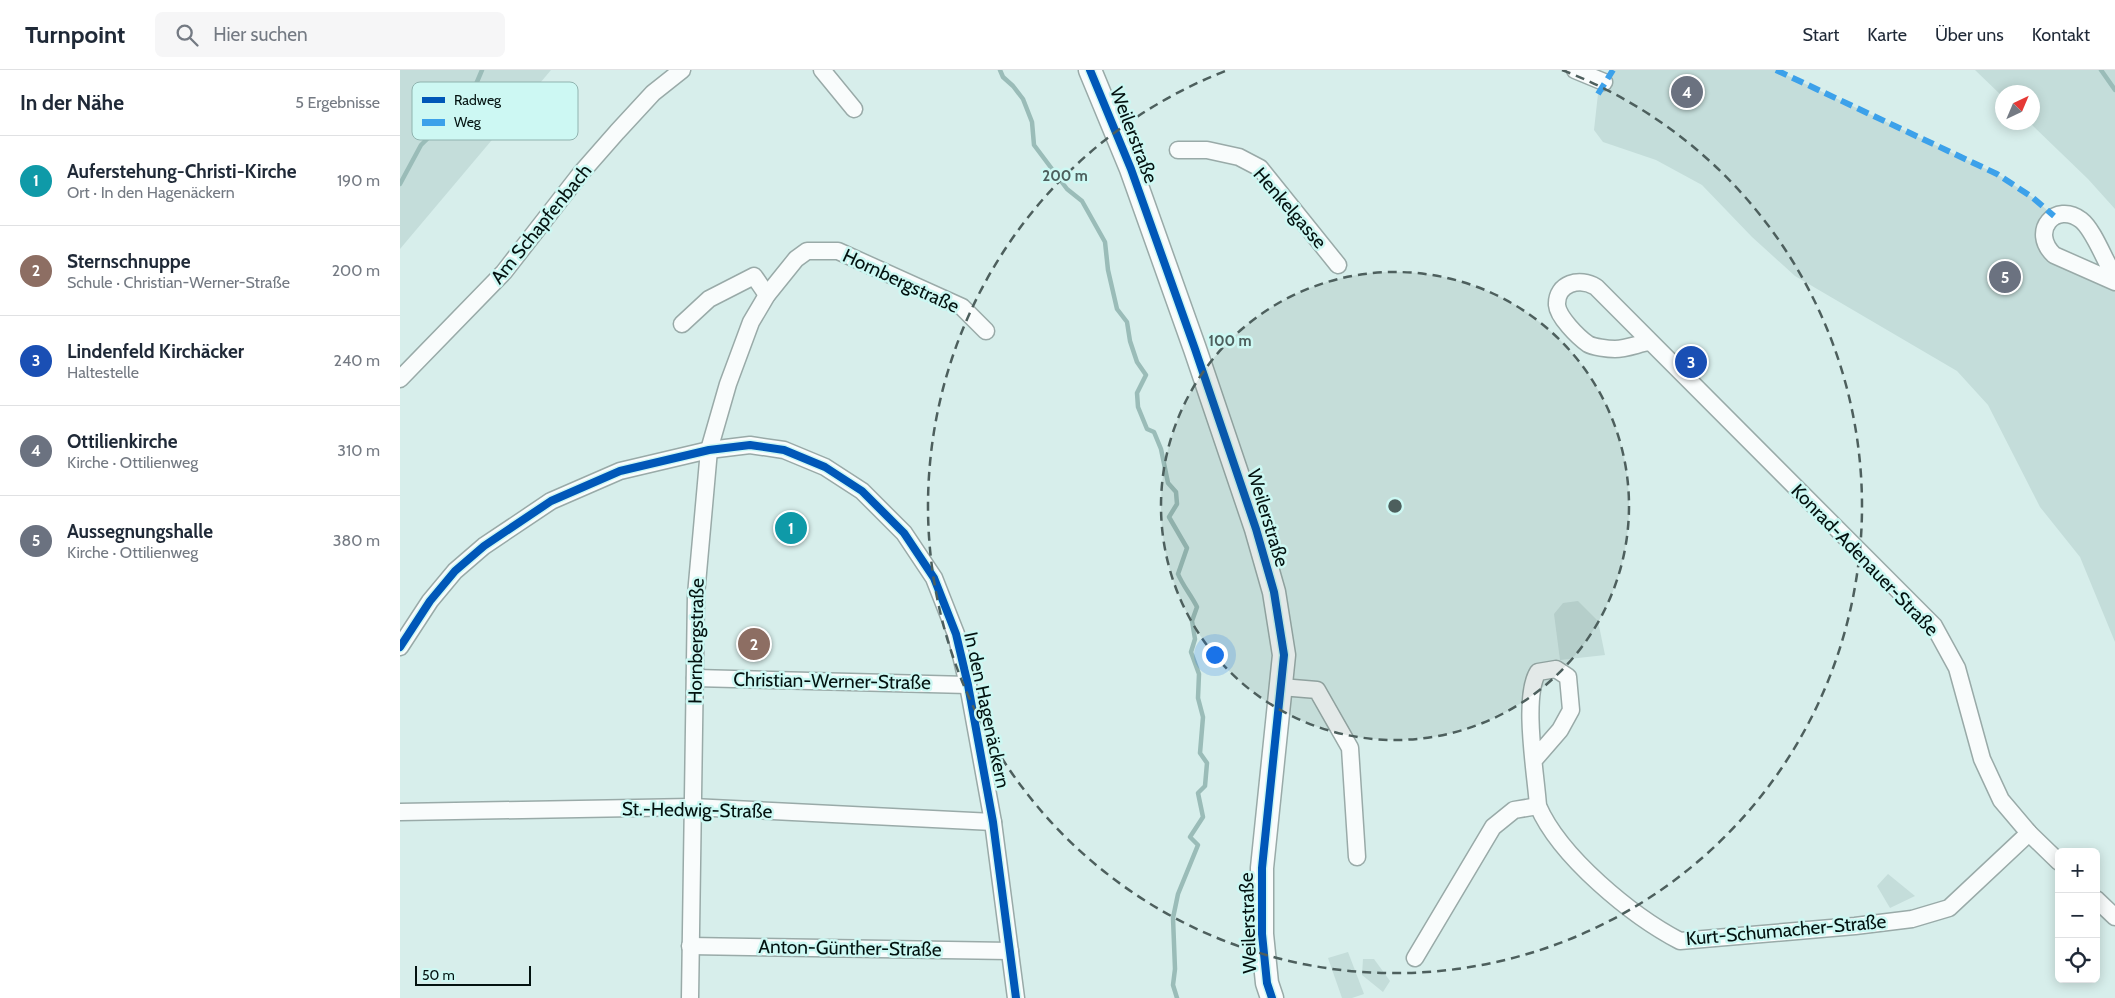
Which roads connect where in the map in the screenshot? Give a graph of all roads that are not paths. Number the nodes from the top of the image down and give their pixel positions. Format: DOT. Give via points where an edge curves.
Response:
graph roads {
  1 [pos="682,70"];
  2 [pos="822,70"];
  3 [pos="1090,70"];
  4 [pos="1575,70"];
  5 [pos="1604,82"];
  6 [pos="854,109"];
  7 [pos="1178,150"];
  8 [pos="1338,265"];
  9 [pos="2115,277"];
  10 [pos="2115,282"];
  11 [pos="767,295"];
  12 [pos="682,324"];
  13 [pos="986,331"];
  14 [pos="1649,342"];
  15 [pos="400,380"];
  16 [pos="709,450"];
  17 [pos="400,647"];
  18 [pos="696,678"];
  19 [pos="968,685"];
  20 [pos="1281,687"];
  21 [pos="1534,760"];
  22 [pos="1538,806"];
  23 [pos="692,807"];
  24 [pos="400,812"];
  25 [pos="993,822"];
  26 [pos="2029,833"];
  27 [pos="1357,857"];
  28 [pos="2055,858"];
  29 [pos="2100,903"];
  30 [pos="2115,917"];
  31 [pos="690,946"];
  32 [pos="1010,950"];
  33 [pos="1415,958"];
  34 [pos="690,998"];
  35 [pos="1016,998"];
  36 [pos="1272,998"];
  1 -- 15 [label="street, Am Schapfenbach" via="653,93 617,132 581,172 504,272"];
  2 -- 6 [label="street"];
  3 -- 20 [label="main road, Weilerstraße" via="1131,168 1256,529 1279,619 1284,655"];
  4 -- 5 [label="street"];
  7 -- 8 [label="street, Henkelgasse" via="1207,150 1239,157 1260,168"];
  9 -- 10 [label="street" via="2081,220 2061,214 2054,216 2043,231 2047,248 2054,255"];
  11 -- 12 [label="street" via="754,276 709,299"];
  11 -- 13 [label="street, Hornbergstraße" via="796,258 807,251 838,251 962,307"];
  11 -- 16 [label="street, Hornbergstraße" via="751,322"];
  14 -- 14 [label="street, Konrad-Adenauer-Straße" via="1590,283 1574,282 1561,291 1559,314 1589,345 1615,349"];
  14 -- 26 [label="street, Konrad-Adenauer-Straße" via="1934,626 1957,668 1982,759 2002,800"];
  16 -- 17 [label="street, In den Hagenäckern" via="620,471 551,501 484,546 455,571 430,601"];
  16 -- 18 [label="street, Hornbergstraße" via="696,595"];
  16 -- 19 [label="street, In den Hagenäckern" via="750,445 784,450 825,467 862,491 904,533 934,578 956,634"];
  18 -- 19 [label="street, Christian-Werner-Straße"];
  18 -- 23 [label="street, Hornbergstraße"];
  19 -- 25 [label="street, In den Hagenäckern"];
  20 -- 27 [label="street" via="1317,690 1350,748"];
  20 -- 36 [label="main road, Weilerstraße" via="1262,868 1262,934 1267,983"];
  21 -- 21 [label="street, Kurt-Schumacher-Straße" via="1532,685 1538,672 1556,668 1568,677 1571,710 1560,730"];
  21 -- 22 [label="street, Kurt-Schumacher-Straße"];
  22 -- 26 [label="street, Kurt-Schumacher-Straße" via="1556,836 1618,900 1655,928 1680,941 1855,926 1912,919 1949,908"];
  22 -- 33 [label="street" via="1514,810 1493,827"];
  23 -- 24 [label="street, St.-Hedwig-Straße"];
  23 -- 25 [label="street, St.-Hedwig-Straße"];
  23 -- 31 [label="street, Hornbergstraße"];
  25 -- 32 [label="street, In den Hagenäckern"];
  26 -- 28 [label="street, Konrad-Adenauer-Straße"];
  29 -- 30 [label="street"];
  31 -- 32 [label="street, Anton-Günther-Straße"];
  31 -- 34 [label="street, Hornbergstraße"];
  32 -- 35 [label="street, In den Hagenäckern"];
}
